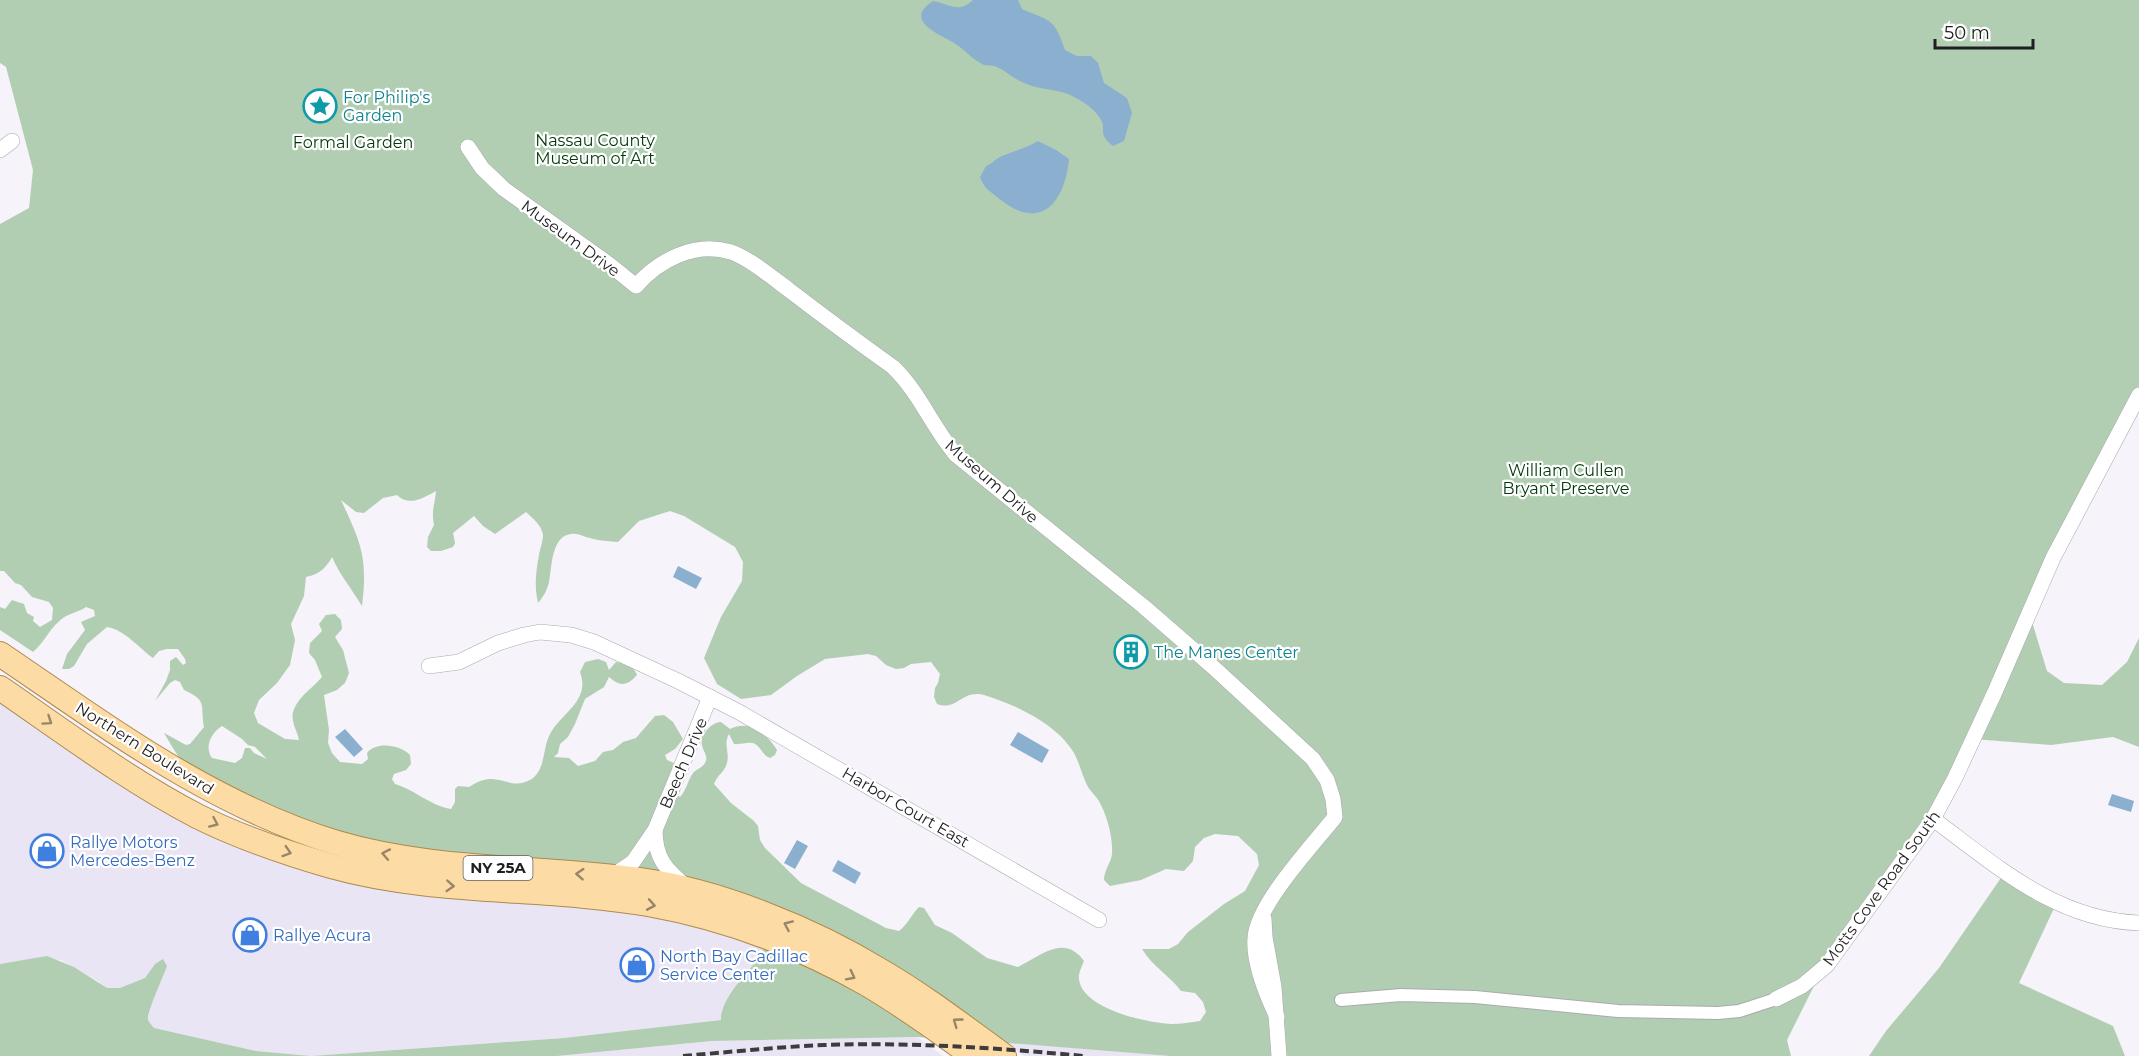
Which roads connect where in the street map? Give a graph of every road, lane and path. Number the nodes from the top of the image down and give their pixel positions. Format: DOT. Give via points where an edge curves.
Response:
graph roads {
  1 [pos="468,147"];
  2 [pos="2139,395"];
  3 [pos="0,654"];
  4 [pos="429,666"];
  5 [pos="0,688"];
  6 [pos="710,697"];
  7 [pos="175,771"];
  8 [pos="159,795"];
  9 [pos="1934,819"];
  10 [pos="655,830"];
  11 [pos="611,877"];
  12 [pos="691,891"];
  13 [pos="1099,920"];
  14 [pos="2139,923"];
  15 [pos="1776,999"];
  16 [pos="1341,1000"];
  17 [pos="973,1056"];
  18 [pos="1004,1056"];
  19 [pos="1279,1056"];
  1 -- 19 [label="street, Museum Drive" via="482,168 504,189 636,286 665,261 698,249 732,253 771,277 893,367 918,395 956,455 1188,645 1313,759 1327,780 1335,817 1275,893 1264,913"];
  2 -- 9 [label="street, Motts Cove Road South" via="2053,558"];
  3 -- 7 [label="main road, Northern Boulevard / NY 25A"];
  4 -- 6 [label="street, Harbor Court East" via="459,662 510,638 558,633 594,642"];
  5 -- 8 [label="main road, Northern Boulevard / NY 25A, one-way"];
  6 -- 10 [label="street, Beech Drive"];
  6 -- 13 [label="street, Harbor Court East"];
  7 -- 8 [label="main road"];
  11 -- 7 [label="main road, Northern Boulevard / NY 25A, one-way" via="458,865 360,849 250,810"];
  8 -- 17 [label="main road, Northern Boulevard / NY 25A, one-way" via="255,842 331,866 435,885 648,904 740,927 867,984"];
  9 -- 14 [label="street" via="2010,876 2056,904 2097,918"];
  9 -- 15 [label="street, Motts Cove Road South" via="1827,965 1802,986"];
  10 -- 11 [label="street, Beech Drive" via="633,862"];
  10 -- 12 [label="street, Beech Drive" via="660,858"];
  11 -- 12 [label="main road, Northern Boulevard / NY 25A"];
  18 -- 12 [label="main road, Northern Boulevard / NY 25A, one-way" via="917,993 846,950 776,919"];
  15 -- 16 [label="street, Motts Cove Road South" via="1718,1013 1618,1011 1475,997 1401,995"];
}
